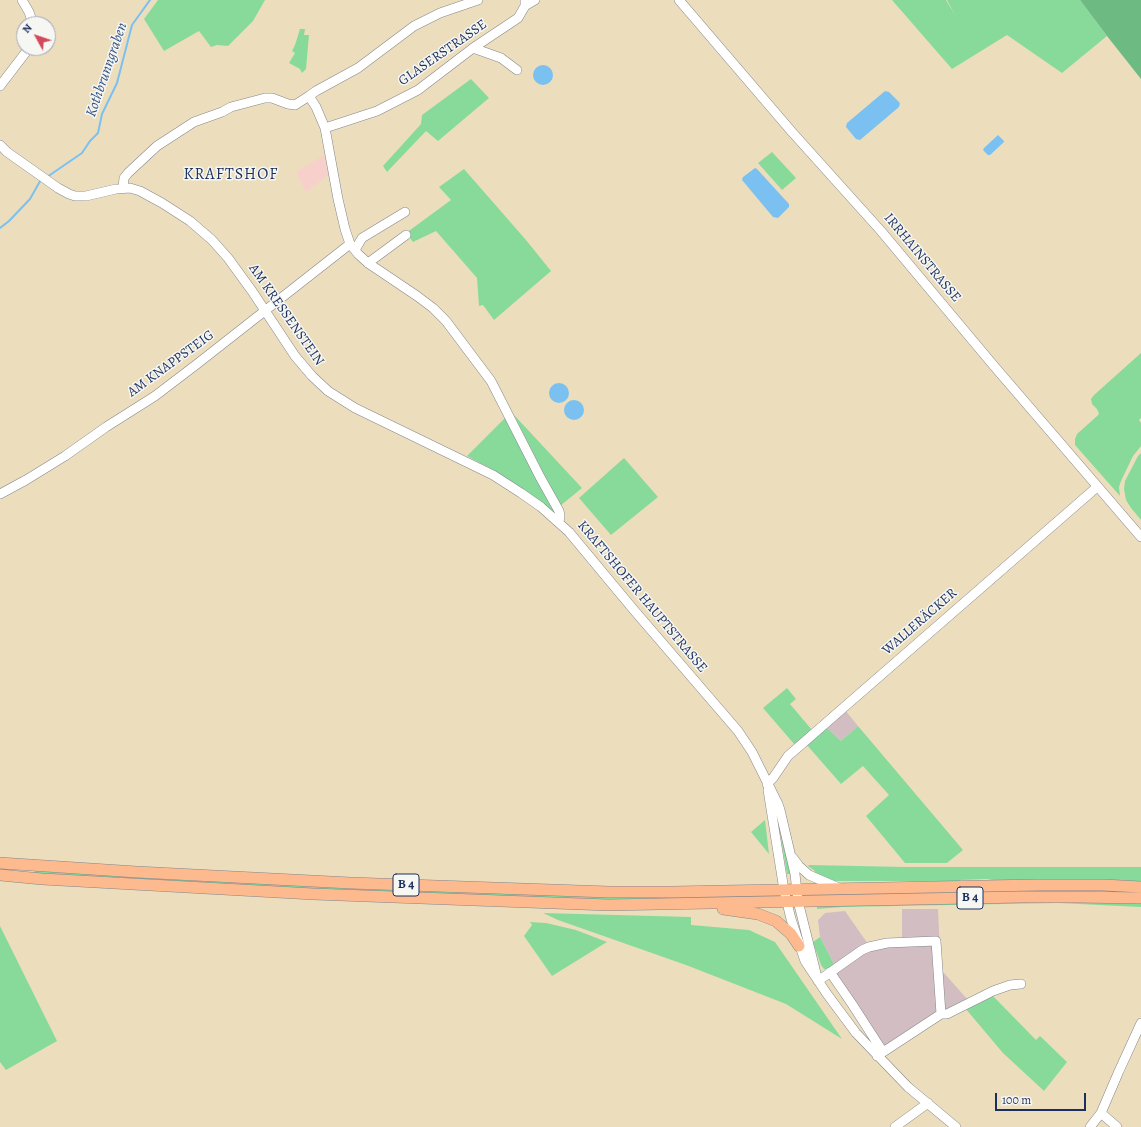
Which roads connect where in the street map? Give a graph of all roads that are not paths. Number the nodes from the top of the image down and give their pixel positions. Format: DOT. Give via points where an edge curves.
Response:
graph roads {
  1 [pos="22,0"];
  2 [pos="478,0"];
  3 [pos="535,0"];
  4 [pos="679,0"];
  5 [pos="525,3"];
  6 [pos="30,16"];
  7 [pos="474,48"];
  8 [pos="23,56"];
  9 [pos="517,70"];
  10 [pos="0,86"];
  11 [pos="310,96"];
  12 [pos="325,128"];
  13 [pos="0,145"];
  14 [pos="123,188"];
  15 [pos="405,212"];
  16 [pos="406,235"];
  17 [pos="352,247"];
  18 [pos="368,263"];
  19 [pos="265,311"];
  20 [pos="1097,487"];
  21 [pos="0,494"];
  22 [pos="559,522"];
  23 [pos="1141,537"];
  24 [pos="767,784"];
  25 [pos="791,855"];
  26 [pos="0,863"];
  27 [pos="0,875"];
  28 [pos="1141,887"];
  29 [pos="839,888"];
  30 [pos="797,889"];
  31 [pos="784,890"];
  32 [pos="1141,898"];
  33 [pos="786,901"];
  34 [pos="798,901"];
  35 [pos="703,903"];
  36 [pos="799,946"];
  37 [pos="830,972"];
  38 [pos="818,981"];
  39 [pos="1021,984"];
  40 [pos="941,1014"];
  41 [pos="1141,1023"];
  42 [pos="880,1054"];
  43 [pos="928,1103"];
  44 [pos="1101,1113"];
  45 [pos="895,1127"];
  46 [pos="956,1127"];
  47 [pos="1090,1127"];
  48 [pos="1117,1127"];
  1 -- 6 [label="street"];
  2 -- 11 [label="street" via="440,13 414,26 358,68"];
  3 -- 5 [label="street, GLASERSTRASSE"];
  4 -- 20 [label="street, IRRHAINSTRASSE" via="881,231"];
  5 -- 7 [label="street, GLASERSTRASSE" via="518,18"];
  7 -- 9 [label="street" via="501,58"];
  7 -- 12 [label="street, GLASERSTRASSE" via="418,90 376,111"];
  8 -- 10 [label="street"];
  11 -- 12 [label="street, KRAFTSHOFER HAUPTSTRASSE"];
  11 -- 14 [label="street" via="295,104 265,98 231,107 194,122 158,146 128,173 124,178"];
  12 -- 17 [label="street, KRAFTSHOFER HAUPTSTRASSE" via="345,230"];
  13 -- 14 [label="street" via="69,194 81,197"];
  14 -- 19 [label="street, AM KRESSENSTEIN" via="136,190 190,221 228,258"];
  15 -- 17 [label="street"];
  16 -- 18 [label="street"];
  17 -- 18 [label="street, KRAFTSHOFER HAUPTSTRASSE"];
  17 -- 19 [label="street, AM KNAPPSTEIG"];
  18 -- 22 [label="street, KRAFTSHOFER HAUPTSTRASSE" via="433,308 446,321 491,381 559,511"];
  19 -- 21 [label="street, AM KNAPPSTEIG" via="155,396 64,456"];
  19 -- 22 [label="street, AM KRESSENSTEIN" via="305,368 337,398 493,475"];
  20 -- 23 [label="street, IRRHAINSTRASSE"];
  20 -- 24 [label="street, WALLERÄCKER" via="788,756"];
  22 -- 24 [label="street, KRAFTSHOFER HAUPTSTRASSE" via="742,737"];
  24 -- 25 [label="street, KRAFTSHOFER HAUPTSTRASSE" via="778,804"];
  24 -- 31 [label="street, KRAFTSHOFER HAUPTSTRASSE"];
  25 -- 29 [label="street" via="809,875"];
  25 -- 30 [label="street, KRAFTSHOFER HAUPTSTRASSE"];
  26 -- 31 [label="main road, B 4" via="351,883 610,892"];
  27 -- 35 [label="main road, B 4" via="429,899 608,905"];
  28 -- 29 [label="main road, B 4" via="1038,884"];
  29 -- 30 [label="main road, B 4"];
  30 -- 31 [label="main road, B 4"];
  30 -- 34 [label="street, KRAFTSHOFER HAUPTSTRASSE"];
  31 -- 33 [label="street, KRAFTSHOFER HAUPTSTRASSE"];
  32 -- 34 [label="main road, B 4"];
  33 -- 34 [label="main road, B 4"];
  33 -- 35 [label="main road, B 4"];
  33 -- 36 [label="street, KRAFTSHOFER HAUPTSTRASSE"];
  34 -- 38 [label="street, KRAFTSHOFER HAUPTSTRASSE"];
  35 -- 36 [label="main road, B 4" via="772,919 784,926"];
  36 -- 38 [label="street, KRAFTSHOFER HAUPTSTRASSE"];
  37 -- 38 [label="street"];
  37 -- 40 [label="street" via="870,947 887,943 936,941"];
  37 -- 42 [label="street" via="852,1004"];
  38 -- 42 [label="street, KRAFTSHOFER HAUPTSTRASSE" via="856,1033"];
  39 -- 40 [label="street" via="993,991 947,1014"];
  40 -- 42 [label="street"];
  41 -- 44 [label="street"];
  42 -- 43 [label="street" via="908,1087"];
  43 -- 45 [label="street"];
  43 -- 46 [label="street"];
  44 -- 47 [label="street"];
  44 -- 48 [label="street"];
}
